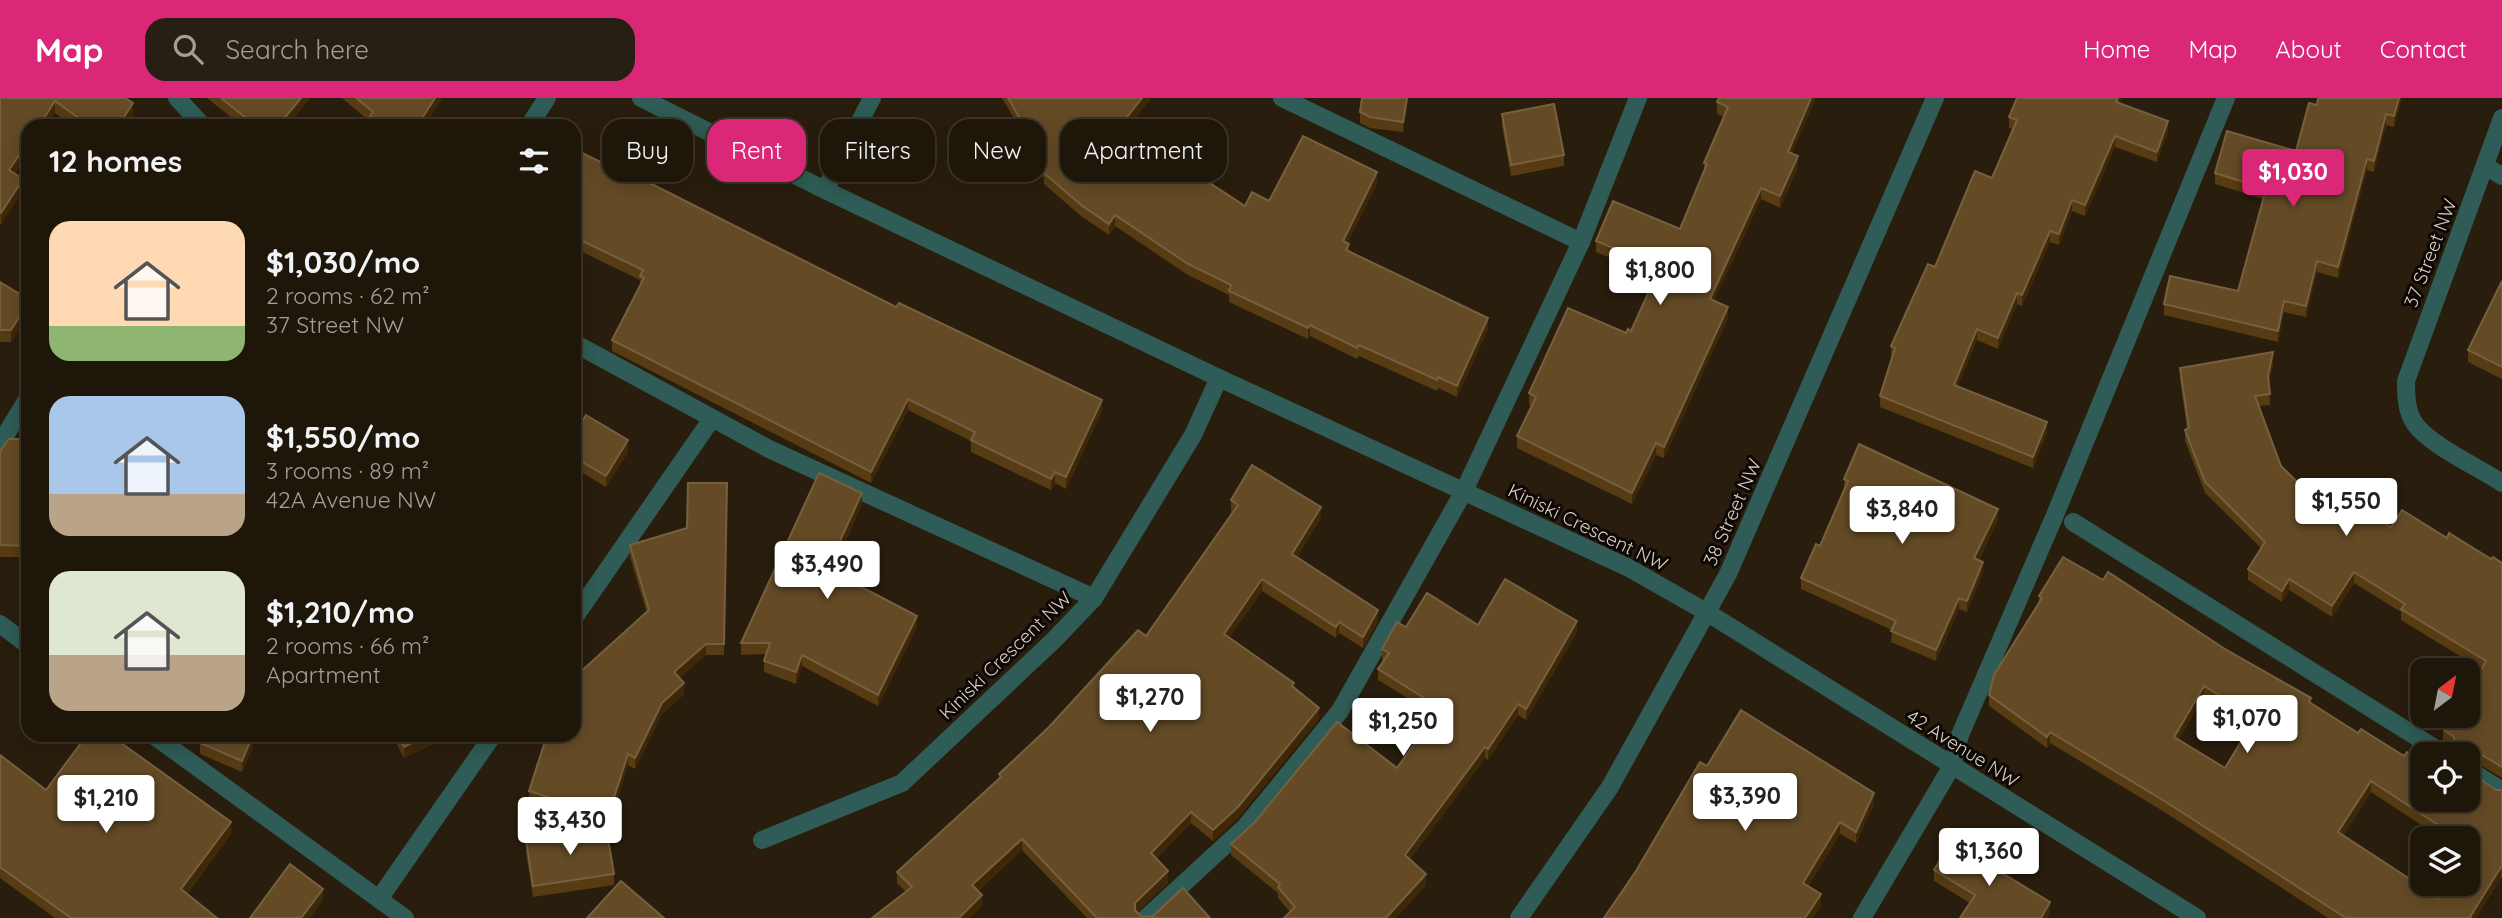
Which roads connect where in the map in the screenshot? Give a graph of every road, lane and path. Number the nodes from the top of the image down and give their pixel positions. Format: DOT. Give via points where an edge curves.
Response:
graph roads {
  1 [pos="177,98"];
  2 [pos="547,98"];
  3 [pos="641,98"];
  4 [pos="872,98"];
  5 [pos="1282,98"];
  6 [pos="1638,98"];
  7 [pos="1935,98"];
  8 [pos="2226,98"];
  9 [pos="2502,118"];
  10 [pos="194,119"];
  11 [pos="534,119"];
  12 [pos="2485,166"];
  13 [pos="2502,176"];
  14 [pos="825,190"];
  15 [pos="1581,242"];
  16 [pos="581,348"];
  17 [pos="1219,378"];
  18 [pos="21,410"];
  19 [pos="711,420"];
  20 [pos="0,444"];
  21 [pos="2502,483"];
  22 [pos="1464,491"];
  23 [pos="2073,522"];
  24 [pos="1094,598"];
  25 [pos="581,608"];
  26 [pos="1708,613"];
  27 [pos="0,624"];
  28 [pos="21,640"];
  29 [pos="163,742"];
  30 [pos="488,742"];
  31 [pos="2425,742"];
  32 [pos="1952,766"];
  33 [pos="2480,777"];
  34 [pos="2502,791"];
  35 [pos="762,840"];
  36 [pos="379,899"];
  37 [pos="2171,911"];
  38 [pos="405,918"];
  39 [pos="1146,918"];
  40 [pos="1519,918"];
  41 [pos="1862,918"];
  42 [pos="2197,918"];
  1 -- 10 [label="street"];
  2 -- 11 [label="street"];
  3 -- 14 [label="street, Kiniski Crescent NW"];
  4 -- 14 [label="street"];
  5 -- 15 [label="street"];
  6 -- 15 [label="street"];
  7 -- 26 [label="street, 38 Street NW"];
  8 -- 32 [label="street" via="1960,734"];
  9 -- 12 [label="street, 37 Street NW"];
  12 -- 13 [label="street"];
  12 -- 21 [label="street, 37 Street NW" via="2411,362 2406,404 2415,424 2433,440"];
  14 -- 17 [label="street, Kiniski Crescent NW"];
  15 -- 22 [label="street"];
  16 -- 19 [label="street"];
  17 -- 22 [label="street, Kiniski Crescent NW"];
  17 -- 24 [label="street, Kiniski Crescent NW" via="1193,435"];
  18 -- 20 [label="street"];
  19 -- 24 [label="street"];
  19 -- 25 [label="street"];
  22 -- 26 [label="street, Kiniski Crescent NW" via="1629,568"];
  22 -- 39 [label="street" via="1340,711 1246,826"];
  23 -- 31 [label="street"];
  24 -- 35 [label="street, Kiniski Crescent NW" via="902,783"];
  26 -- 32 [label="street, 42 Avenue NW"];
  26 -- 40 [label="street, 38 Street NW" via="1610,787"];
  27 -- 28 [label="street"];
  29 -- 36 [label="street"];
  30 -- 36 [label="street"];
  32 -- 37 [label="street, 42 Avenue NW"];
  32 -- 41 [label="street"];
  33 -- 34 [label="street"];
  36 -- 38 [label="street"];
  37 -- 42 [label="street, 42 Avenue NW"];
}
